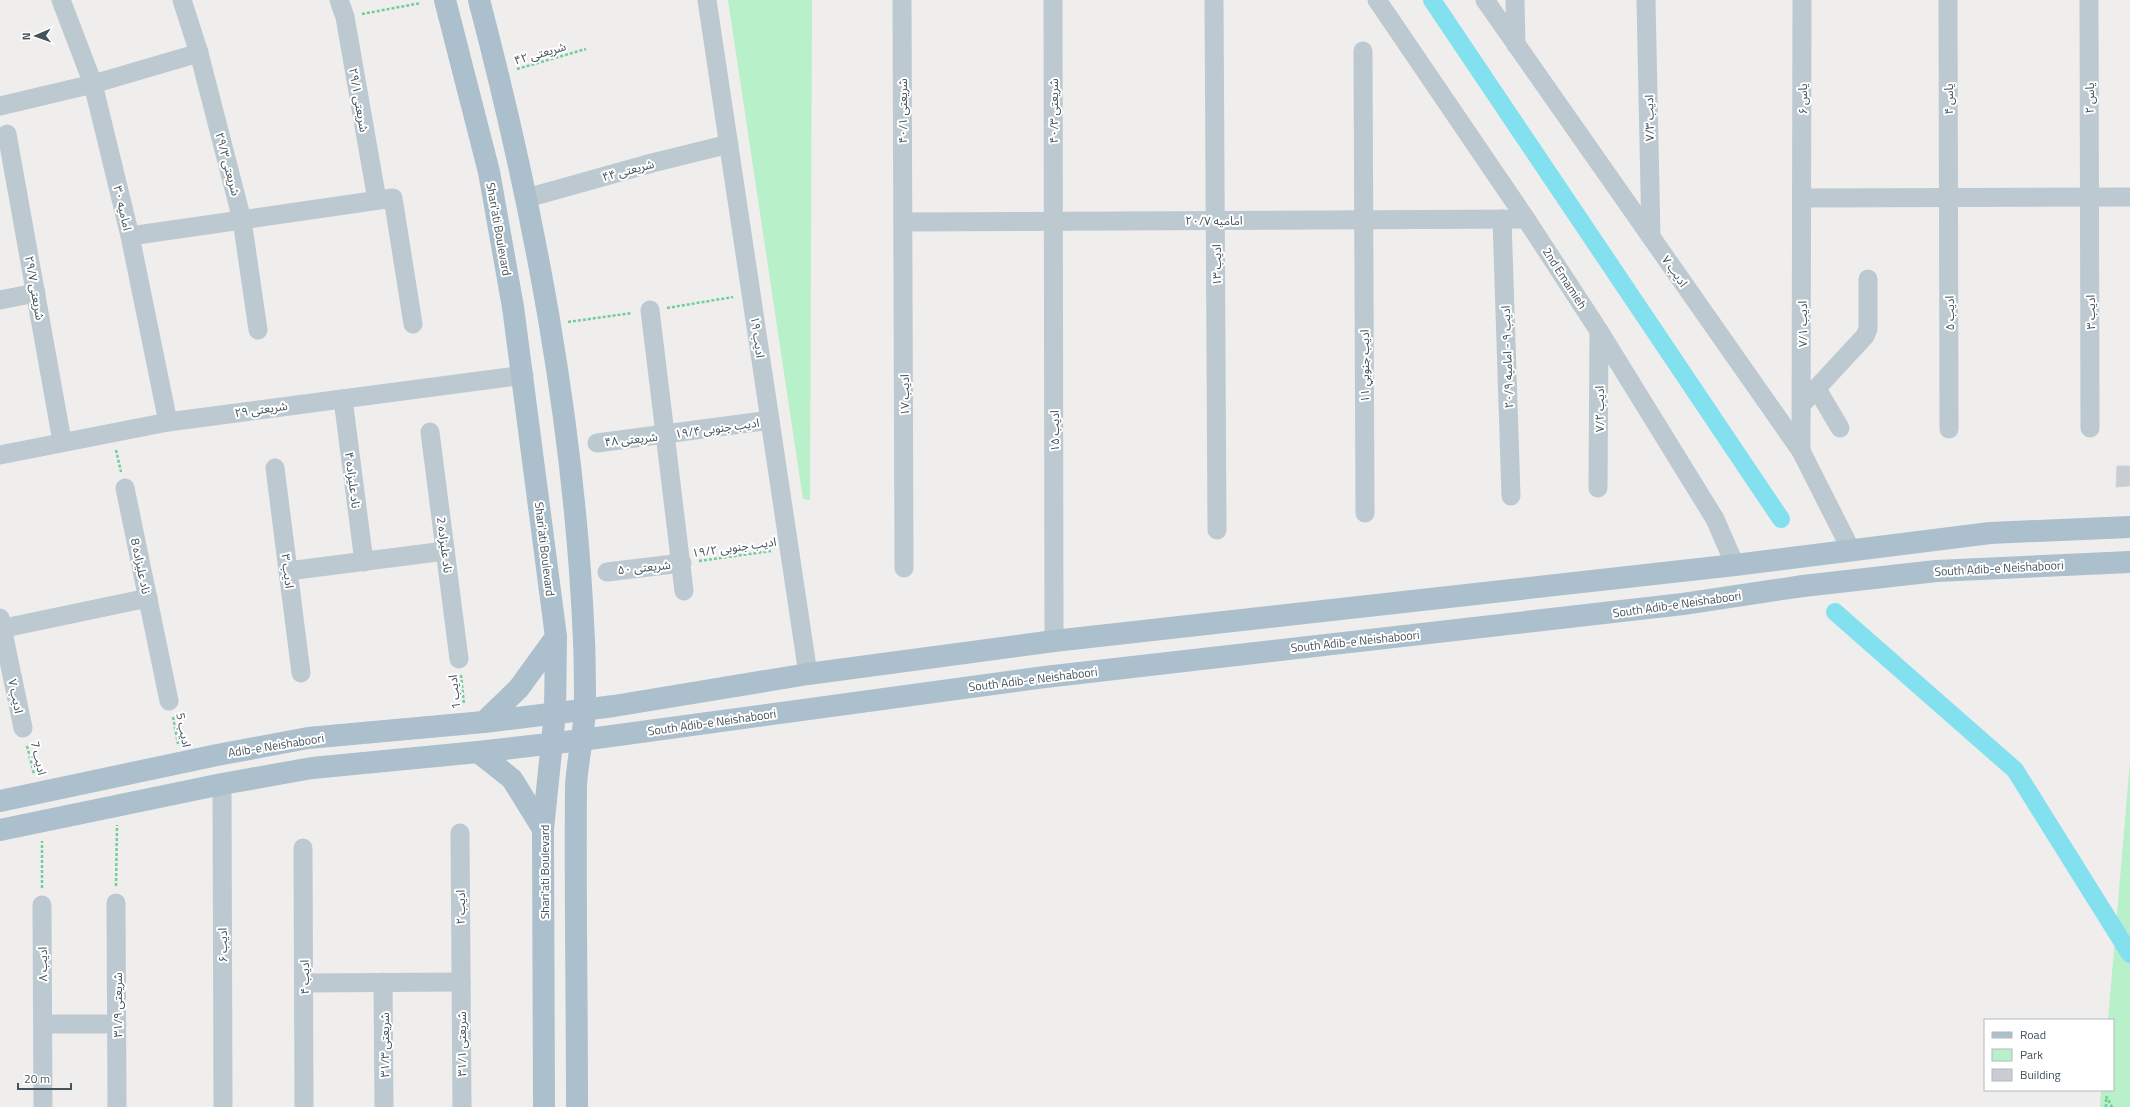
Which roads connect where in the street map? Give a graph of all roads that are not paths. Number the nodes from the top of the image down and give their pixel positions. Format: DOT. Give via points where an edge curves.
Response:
graph roads {
  1 [pos="60,0"];
  2 [pos="182,0"];
  3 [pos="445,0"];
  4 [pos="479,0"];
  5 [pos="707,0"];
  6 [pos="902,0"];
  7 [pos="1053,0"];
  8 [pos="1214,0"];
  9 [pos="1377,0"];
  10 [pos="1485,0"];
  11 [pos="1514,0"];
  12 [pos="1646,0"];
  13 [pos="1802,0"];
  14 [pos="1948,0"];
  15 [pos="2089,0"];
  16 [pos="342,9"];
  17 [pos="1516,45"];
  18 [pos="1363,51"];
  19 [pos="199,54"];
  20 [pos="93,84"];
  21 [pos="0,106"];
  22 [pos="8,134"];
  23 [pos="729,144"];
  24 [pos="1948,197"];
  25 [pos="2090,197"];
  26 [pos="2130,197"];
  27 [pos="527,198"];
  28 [pos="1803,198"];
  29 [pos="385,199"];
  30 [pos="1502,219"];
  31 [pos="1526,219"];
  32 [pos="242,220"];
  33 [pos="1215,220"];
  34 [pos="1364,220"];
  35 [pos="1054,221"];
  36 [pos="903,222"];
  37 [pos="130,236"];
  38 [pos="1651,237"];
  39 [pos="1868,279"];
  40 [pos="36,293"];
  41 [pos="0,300"];
  42 [pos="650,310"];
  43 [pos="413,324"];
  44 [pos="258,330"];
  45 [pos="1599,331"];
  46 [pos="524,375"];
  47 [pos="1817,389"];
  48 [pos="343,398"];
  49 [pos="1802,404"];
  50 [pos="770,420"];
  51 [pos="168,422"];
  52 [pos="1840,428"];
  53 [pos="2090,428"];
  54 [pos="1949,429"];
  55 [pos="430,432"];
  56 [pos="665,435"];
  57 [pos="62,441"];
  58 [pos="597,443"];
  59 [pos="1801,450"];
  60 [pos="0,455"];
  61 [pos="275,468"];
  62 [pos="125,488"];
  63 [pos="1598,488"];
  64 [pos="1512,496"];
  65 [pos="1365,513"];
  66 [pos="2130,527"];
  67 [pos="1217,530"];
  68 [pos="1851,550"];
  69 [pos="445,551"];
  70 [pos="364,562"];
  71 [pos="2130,562"];
  72 [pos="682,563"];
  73 [pos="1735,565"];
  74 [pos="904,568"];
  75 [pos="288,571"];
  76 [pos="607,572"];
  77 [pos="684,591"];
  78 [pos="148,598"];
  79 [pos="1,625"];
  80 [pos="556,637"];
  81 [pos="1054,641"];
  82 [pos="459,659"];
  83 [pos="301,673"];
  84 [pos="808,674"];
  85 [pos="169,701"];
  86 [pos="585,708"];
  87 [pos="555,713"];
  88 [pos="475,723"];
  89 [pos="23,728"];
  90 [pos="582,740"];
  91 [pos="553,743"];
  92 [pos="478,752"];
  93 [pos="222,784"];
  94 [pos="0,801"];
  95 [pos="543,829"];
  96 [pos="0,830"];
  97 [pos="460,832"];
  98 [pos="303,848"];
  99 [pos="116,903"];
  100 [pos="42,905"];
  101 [pos="383,982"];
  102 [pos="461,982"];
  103 [pos="304,983"];
  104 [pos="43,1024"];
  105 [pos="117,1024"];
  106 [pos="43,1107"];
  107 [pos="117,1107"];
  108 [pos="223,1107"];
  109 [pos="304,1107"];
  110 [pos="384,1107"];
  111 [pos="462,1107"];
  112 [pos="544,1107"];
  113 [pos="578,1107"];
  1 -- 20 [label="street, امامیه ۳۰"];
  2 -- 19 [label="street, شریعتی ۲۹/۳"];
  3 -- 46 [label="main road, Shari'ati Boulevard" via="489,172"];
  4 -- 27 [label="main road" via="499,74"];
  5 -- 23 [label="street, ادیب ۱۹"];
  6 -- 36 [label="street, شریعتی ۴۰/۱"];
  7 -- 35 [label="street, شریعتی ۴۰/۳"];
  8 -- 33 [label="street, ادیب ۱۳"];
  9 -- 31 [label="street, 2nd Emamieh"];
  10 -- 17 [label="street, ادیب ۷"];
  11 -- 17 [label="street"];
  12 -- 38 [label="street, ادیب ۷/۳"];
  13 -- 28 [label="street, یاس ۶"];
  14 -- 24 [label="street, یاس ۴"];
  15 -- 25 [label="street, یاس ۲"];
  16 -- 29 [label="street, شریعتی ۲۹/۱"];
  17 -- 38 [label="street, ادیب ۷"];
  18 -- 34 [label="street, ادیب جنوبي ١١"];
  19 -- 20 [label="street"];
  19 -- 32 [label="street, شریعتی ۲۹/۳"];
  20 -- 21 [label="street"];
  20 -- 37 [label="street, امامیه ۳۰"];
  22 -- 40 [label="street, شریعتی ۲۹/۷"];
  23 -- 27 [label="street, شریعتی ۴۴"];
  23 -- 50 [label="street, ادیب ۱۹"];
  24 -- 25 [label="street"];
  24 -- 28 [label="street"];
  24 -- 54 [label="street, ادیب ۵"];
  25 -- 26 [label="street"];
  25 -- 53 [label="street, ادیب ۳"];
  27 -- 86 [label="main road" via="568,445 584,641"];
  28 -- 49 [label="street, ادیب ۷/۱"];
  29 -- 32 [label="street"];
  29 -- 43 [label="street, شریعتی ۲۹/۱"];
  30 -- 31 [label="street, امامیه ۲۰/۷"];
  30 -- 34 [label="street, امامیه ۲۰/۷"];
  30 -- 64 [label="street, ادیب ۹ - امامیه ۲۰/۹"];
  31 -- 45 [label="street, 2nd Emamieh"];
  32 -- 37 [label="street"];
  32 -- 44 [label="street, شریعتی ۲۹/۳"];
  33 -- 34 [label="street, امامیه ۲۰/۷"];
  33 -- 35 [label="street, امامیه ۲۰/۷"];
  33 -- 67 [label="street, ادیب ۱۳"];
  34 -- 65 [label="street, ادیب جنوبي ١١"];
  35 -- 36 [label="street, امامیه ۲۰/۷"];
  35 -- 81 [label="street, ادیب ۱۵"];
  36 -- 74 [label="street, ادیب ۱۷"];
  37 -- 51 [label="street, امامیه ۳۰"];
  38 -- 59 [label="street, ادیب ۷"];
  39 -- 47 [label="street" via="1868,329 1865,336"];
  40 -- 41 [label="street"];
  40 -- 57 [label="street, شریعتی ۲۹/۷"];
  42 -- 56 [label="street"];
  45 -- 63 [label="street, ادیب ۷/۲"];
  45 -- 73 [label="street, 2nd Emamieh" via="1715,519"];
  46 -- 48 [label="street, شریعتی ۲۹"];
  46 -- 80 [label="main road, Shari'ati Boulevard"];
  47 -- 49 [label="street"];
  47 -- 52 [label="street"];
  48 -- 51 [label="street, شریعتی ۲۹"];
  48 -- 70 [label="street, ناد علیزاده ۴"];
  49 -- 59 [label="street, ادیب ۷/۱"];
  50 -- 56 [label="street, ادیب جنوبی ۱۹/۴"];
  50 -- 84 [label="street, ادیب ۱۹"];
  51 -- 57 [label="street, شریعتی ۲۹"];
  55 -- 69 [label="street, ناد علیزاده 2"];
  56 -- 58 [label="street, شریعتی ۴۸"];
  56 -- 72 [label="street"];
  57 -- 60 [label="street, شریعتی ۲۹"];
  59 -- 68 [label="street, ادیب ۷"];
  61 -- 75 [label="street, ادیب ۳"];
  62 -- 78 [label="street, ناد علیزاده 8"];
  66 -- 68 [label="main road" via="1990,533"];
  68 -- 73 [label="main road"];
  69 -- 70 [label="street"];
  69 -- 82 [label="street, ناد علیزاده 2"];
  70 -- 75 [label="street"];
  71 -- 90 [label="main road, South Adib-e Neishaboori" via="1936,571 1803,586 1683,604 1045,677"];
  72 -- 76 [label="street, شریعتی ۵۰"];
  72 -- 77 [label="street"];
  73 -- 81 [label="main road"];
  75 -- 83 [label="street, ادیب ۳"];
  78 -- 79 [label="street"];
  78 -- 85 [label="street, ناد علیزاده 8"];
  79 -- 89 [label="street, ادیب ۷"];
  80 -- 87 [label="main road, Shari'ati Boulevard"];
  80 -- 88 [label="main road" via="519,688"];
  81 -- 84 [label="main road"];
  84 -- 86 [label="main road" via="614,706"];
  86 -- 87 [label="main road, Adib-e Neishaboori"];
  86 -- 90 [label="main road"];
  87 -- 88 [label="main road, Adib-e Neishaboori"];
  87 -- 91 [label="main road, Shari'ati Boulevard"];
  88 -- 94 [label="main road, Adib-e Neishaboori" via="308,738"];
  90 -- 91 [label="main road, South Adib-e Neishaboori"];
  90 -- 113 [label="main road" via="576,783"];
  91 -- 92 [label="main road"];
  91 -- 95 [label="main road, Shari'ati Boulevard"];
  92 -- 93 [label="main road" via="312,768"];
  92 -- 95 [label="main road" via="512,780"];
  93 -- 96 [label="main road"];
  93 -- 108 [label="street, ادیب ۶"];
  95 -- 112 [label="main road, Shari'ati Boulevard"];
  97 -- 102 [label="street, ادیب ۲"];
  98 -- 103 [label="street, ادیب ۴"];
  99 -- 105 [label="street, شریعتی ۳۱/۹"];
  100 -- 104 [label="street, ادیب ۸"];
  101 -- 102 [label="street"];
  101 -- 103 [label="street"];
  101 -- 110 [label="street, شریعتی ۳۱/۳"];
  102 -- 111 [label="street, شریعتی ۳۱/۱"];
  103 -- 109 [label="street, ادیب ۴"];
  104 -- 105 [label="street"];
  104 -- 106 [label="street, ادیب ۸"];
  105 -- 107 [label="street, شریعتی ۳۱/۹"];
}
